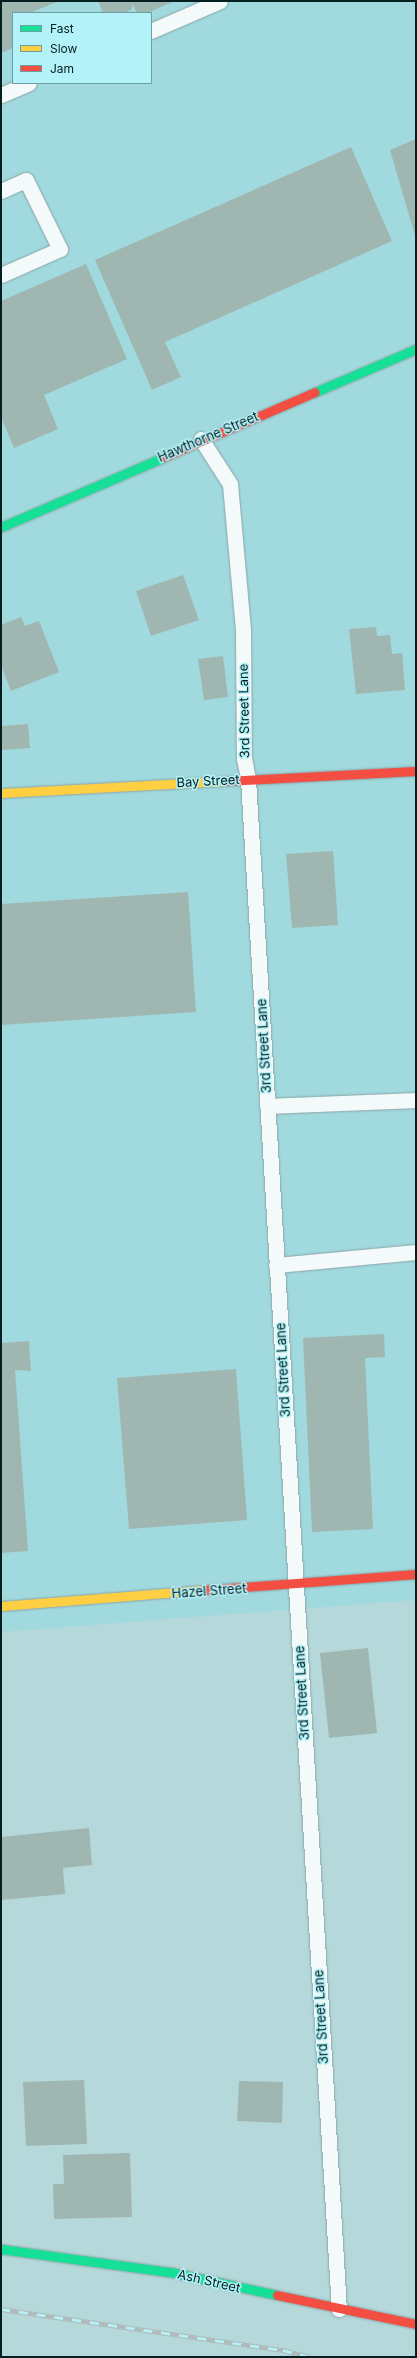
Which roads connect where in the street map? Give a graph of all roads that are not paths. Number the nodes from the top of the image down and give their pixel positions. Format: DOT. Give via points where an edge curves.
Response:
graph roads {
  1 [pos="220,1"];
  2 [pos="152,31"];
  3 [pos="27,84"];
  4 [pos="1,95"];
  5 [pos="1,191"];
  6 [pos="1,275"];
  7 [pos="416,349"];
  8 [pos="201,439"];
  9 [pos="1,527"];
  10 [pos="416,771"];
  11 [pos="248,779"];
  12 [pos="1,792"];
  13 [pos="416,1100"];
  14 [pos="267,1106"];
  15 [pos="416,1252"];
  16 [pos="276,1265"];
  17 [pos="416,1574"];
  18 [pos="295,1585"];
  19 [pos="1,1606"];
  20 [pos="1,2249"];
  21 [pos="339,2310"];
  22 [pos="416,2324"];
  1 -- 2 [label="lane"];
  3 -- 4 [label="lane"];
  5 -- 6 [label="lane" via="26,180 60,249"];
  7 -- 8 [label="street, Hawthorne Street"];
  8 -- 9 [label="street, Hawthorne Street"];
  8 -- 11 [label="lane, 3rd Street Lane" via="230,484 243,630 244,758"];
  10 -- 11 [label="street, Bay Street"];
  11 -- 12 [label="street, Bay Street"];
  11 -- 14 [label="lane, 3rd Street Lane"];
  13 -- 14 [label="lane"];
  14 -- 16 [label="lane, 3rd Street Lane"];
  15 -- 16 [label="lane"];
  16 -- 18 [label="lane, 3rd Street Lane"];
  17 -- 18 [label="street, Hazel Street"];
  18 -- 19 [label="street, Hazel Street"];
  18 -- 21 [label="lane, 3rd Street Lane"];
  20 -- 21 [label="street, Ash Street" via="170,2272"];
  21 -- 22 [label="street, Ash Street"];
}
